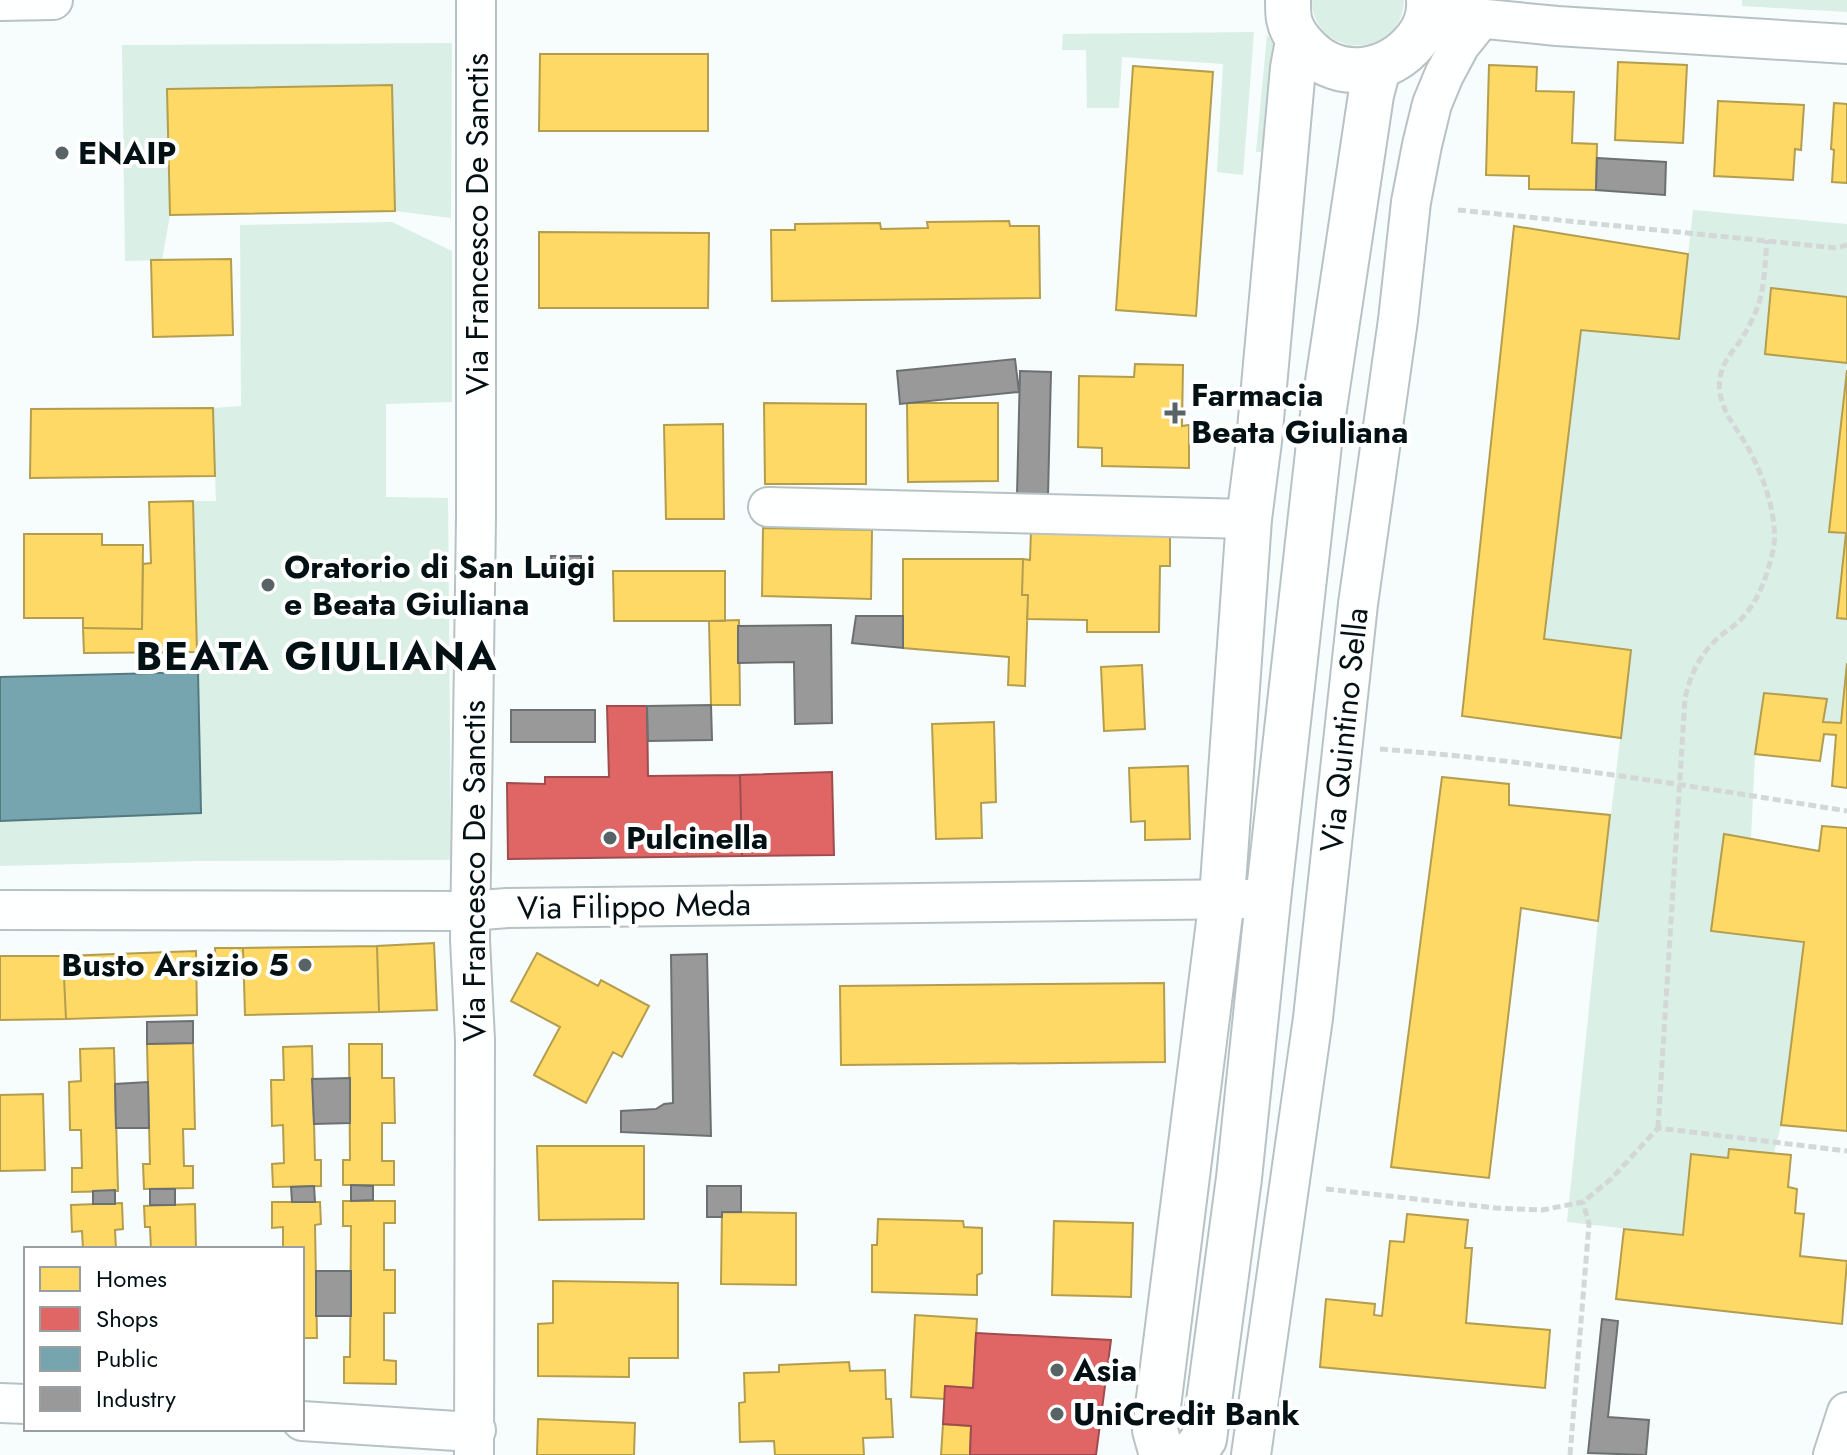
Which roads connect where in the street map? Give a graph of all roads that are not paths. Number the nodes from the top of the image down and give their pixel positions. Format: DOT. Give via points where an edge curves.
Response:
graph roads {
  1 [pos="53,0"];
  2 [pos="476,0"];
  3 [pos="0,1"];
  4 [pos="1429,6"];
  5 [pos="1481,19"];
  6 [pos="1293,20"];
  7 [pos="1847,44"];
  8 [pos="1378,68"];
  9 [pos="768,507"];
  10 [pos="1249,519"];
  11 [pos="1222,898"];
  12 [pos="1268,900"];
  13 [pos="0,910"];
  14 [pos="470,911"];
  15 [pos="1239,1178"];
  16 [pos="1290,1185"];
  17 [pos="0,1403"];
  18 [pos="24,1404"];
  19 [pos="1847,1412"];
  20 [pos="304,1421"];
  21 [pos="475,1443"];
  22 [pos="1162,1455"];
  23 [pos="1191,1455"];
  24 [pos="1251,1455"];
  25 [pos="1833,1455"];
  1 -- 3 [label="street"];
  2 -- 14 [label="street, Via Francesco De Sanctis"];
  4 -- 5 [label="street"];
  4 -- 8 [label="street" via="1422,32 1409,48"];
  5 -- 7 [label="street"];
  5 -- 16 [label="street, Via Quintino Sella" via="1460,45 1432,104 1411,202"];
  6 -- 8 [label="street" via="1315,57 1333,67"];
  6 -- 10 [label="street" via="1293,68"];
  8 -- 12 [label="street, Via Quintino Sella" via="1320,435"];
  9 -- 10 [label="street"];
  10 -- 11 [label="street"];
  11 -- 12 [label="street, Via Filippo Meda"];
  11 -- 14 [label="street, Via Filippo Meda"];
  11 -- 22 [label="street" via="1155,1430"];
  12 -- 15 [label="street, Via Quintino Sella"];
  13 -- 14 [label="street, Via Filippo Meda"];
  14 -- 21 [label="street, Via Francesco De Sanctis"];
  15 -- 16 [label="street"];
  15 -- 23 [label="street, Via Quintino Sella" via="1204,1439"];
  16 -- 24 [label="street, Via Quintino Sella"];
  17 -- 18 [label="street"];
  19 -- 25 [label="street"];
  20 -- 21 [label="street" via="456,1431"];
}
